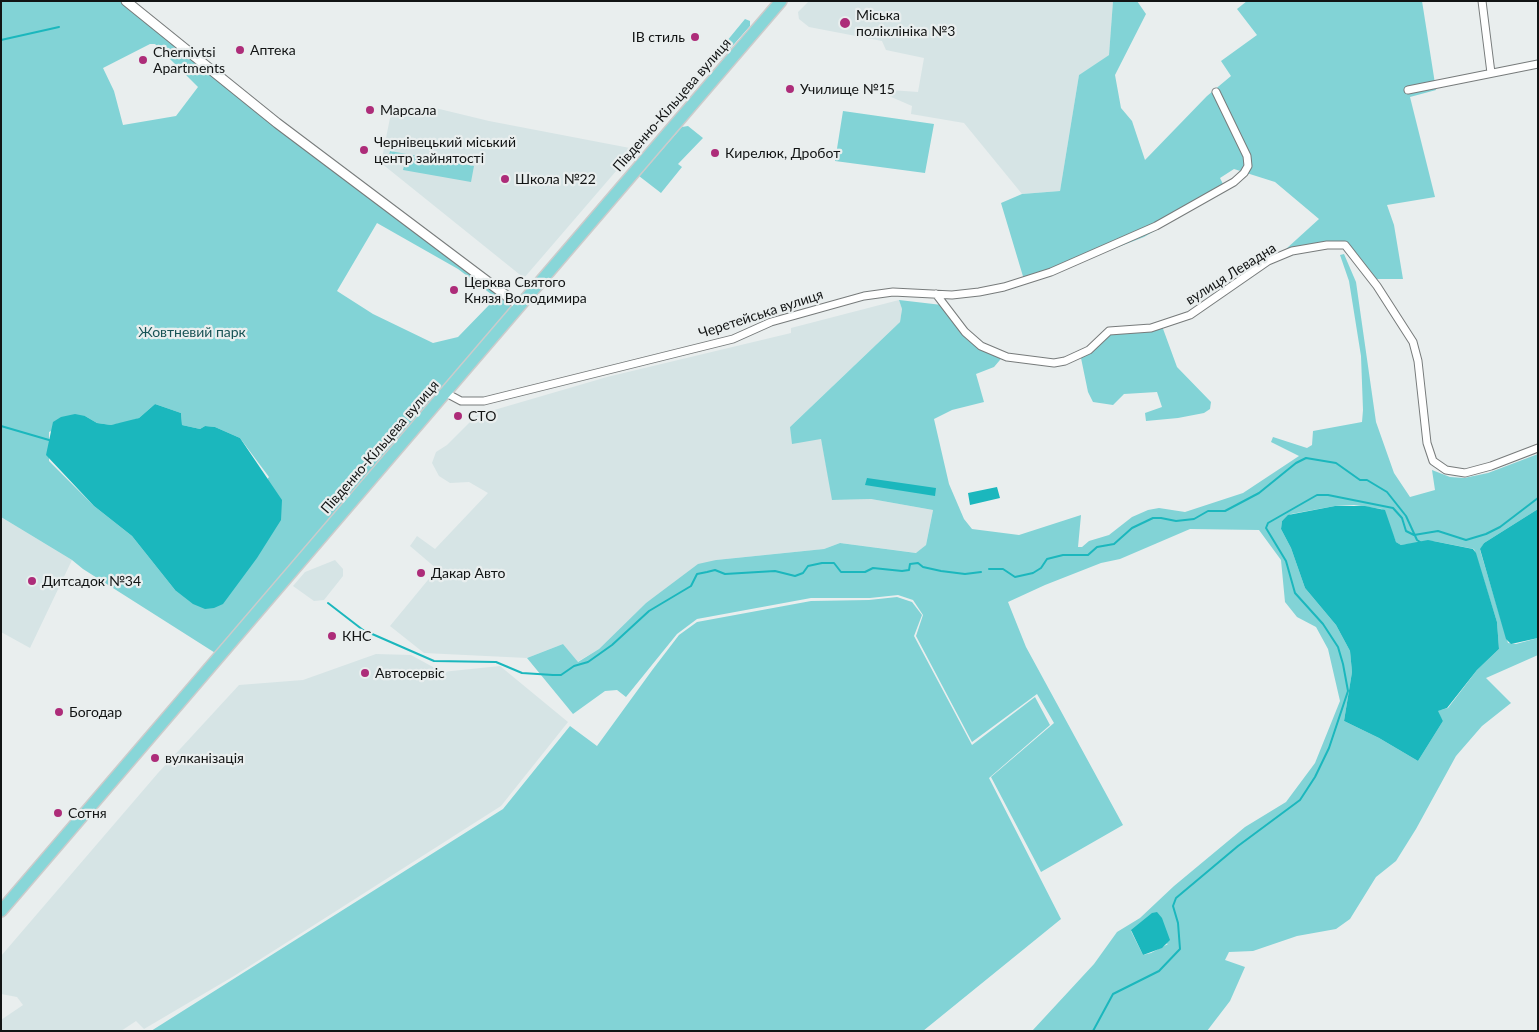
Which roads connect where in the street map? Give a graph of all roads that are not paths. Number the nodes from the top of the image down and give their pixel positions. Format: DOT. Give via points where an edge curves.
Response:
graph roads {
  1 [pos="126,1"];
  2 [pos="780,1"];
  3 [pos="1482,1"];
  4 [pos="1538,64"];
  5 [pos="1491,73"];
  6 [pos="1408,90"];
  7 [pos="1216,92"];
  8 [pos="936,294"];
  9 [pos="520,306"];
  10 [pos="446,393"];
  11 [pos="1538,448"];
  12 [pos="1,911"];
  1 -- 9 [label="street" via="277,123"];
  2 -- 9 [label="main road, Південно-Кільцева вулиця"];
  3 -- 5 [label="street"];
  4 -- 5 [label="street"];
  5 -- 6 [label="street"];
  7 -- 8 [label="street, Черетейська вулиця" via="1248,162 1238,179 1156,226 1051,272 990,291"];
  8 -- 10 [label="street, Черетейська вулиця" via="893,292 856,298 771,322 733,339 484,401 461,402"];
  8 -- 11 [label="street, вулиця Левадна" via="965,332 981,346 1007,357 1054,363 1089,350 1109,330 1151,328 1190,315 1268,261 1288,252 1345,245 1377,286 1413,342 1427,443 1433,461 1446,470 1462,473"];
  9 -- 10 [label="main road, Південно-Кільцева вулиця"];
  10 -- 12 [label="main road, Південно-Кільцева вулиця"];
}
